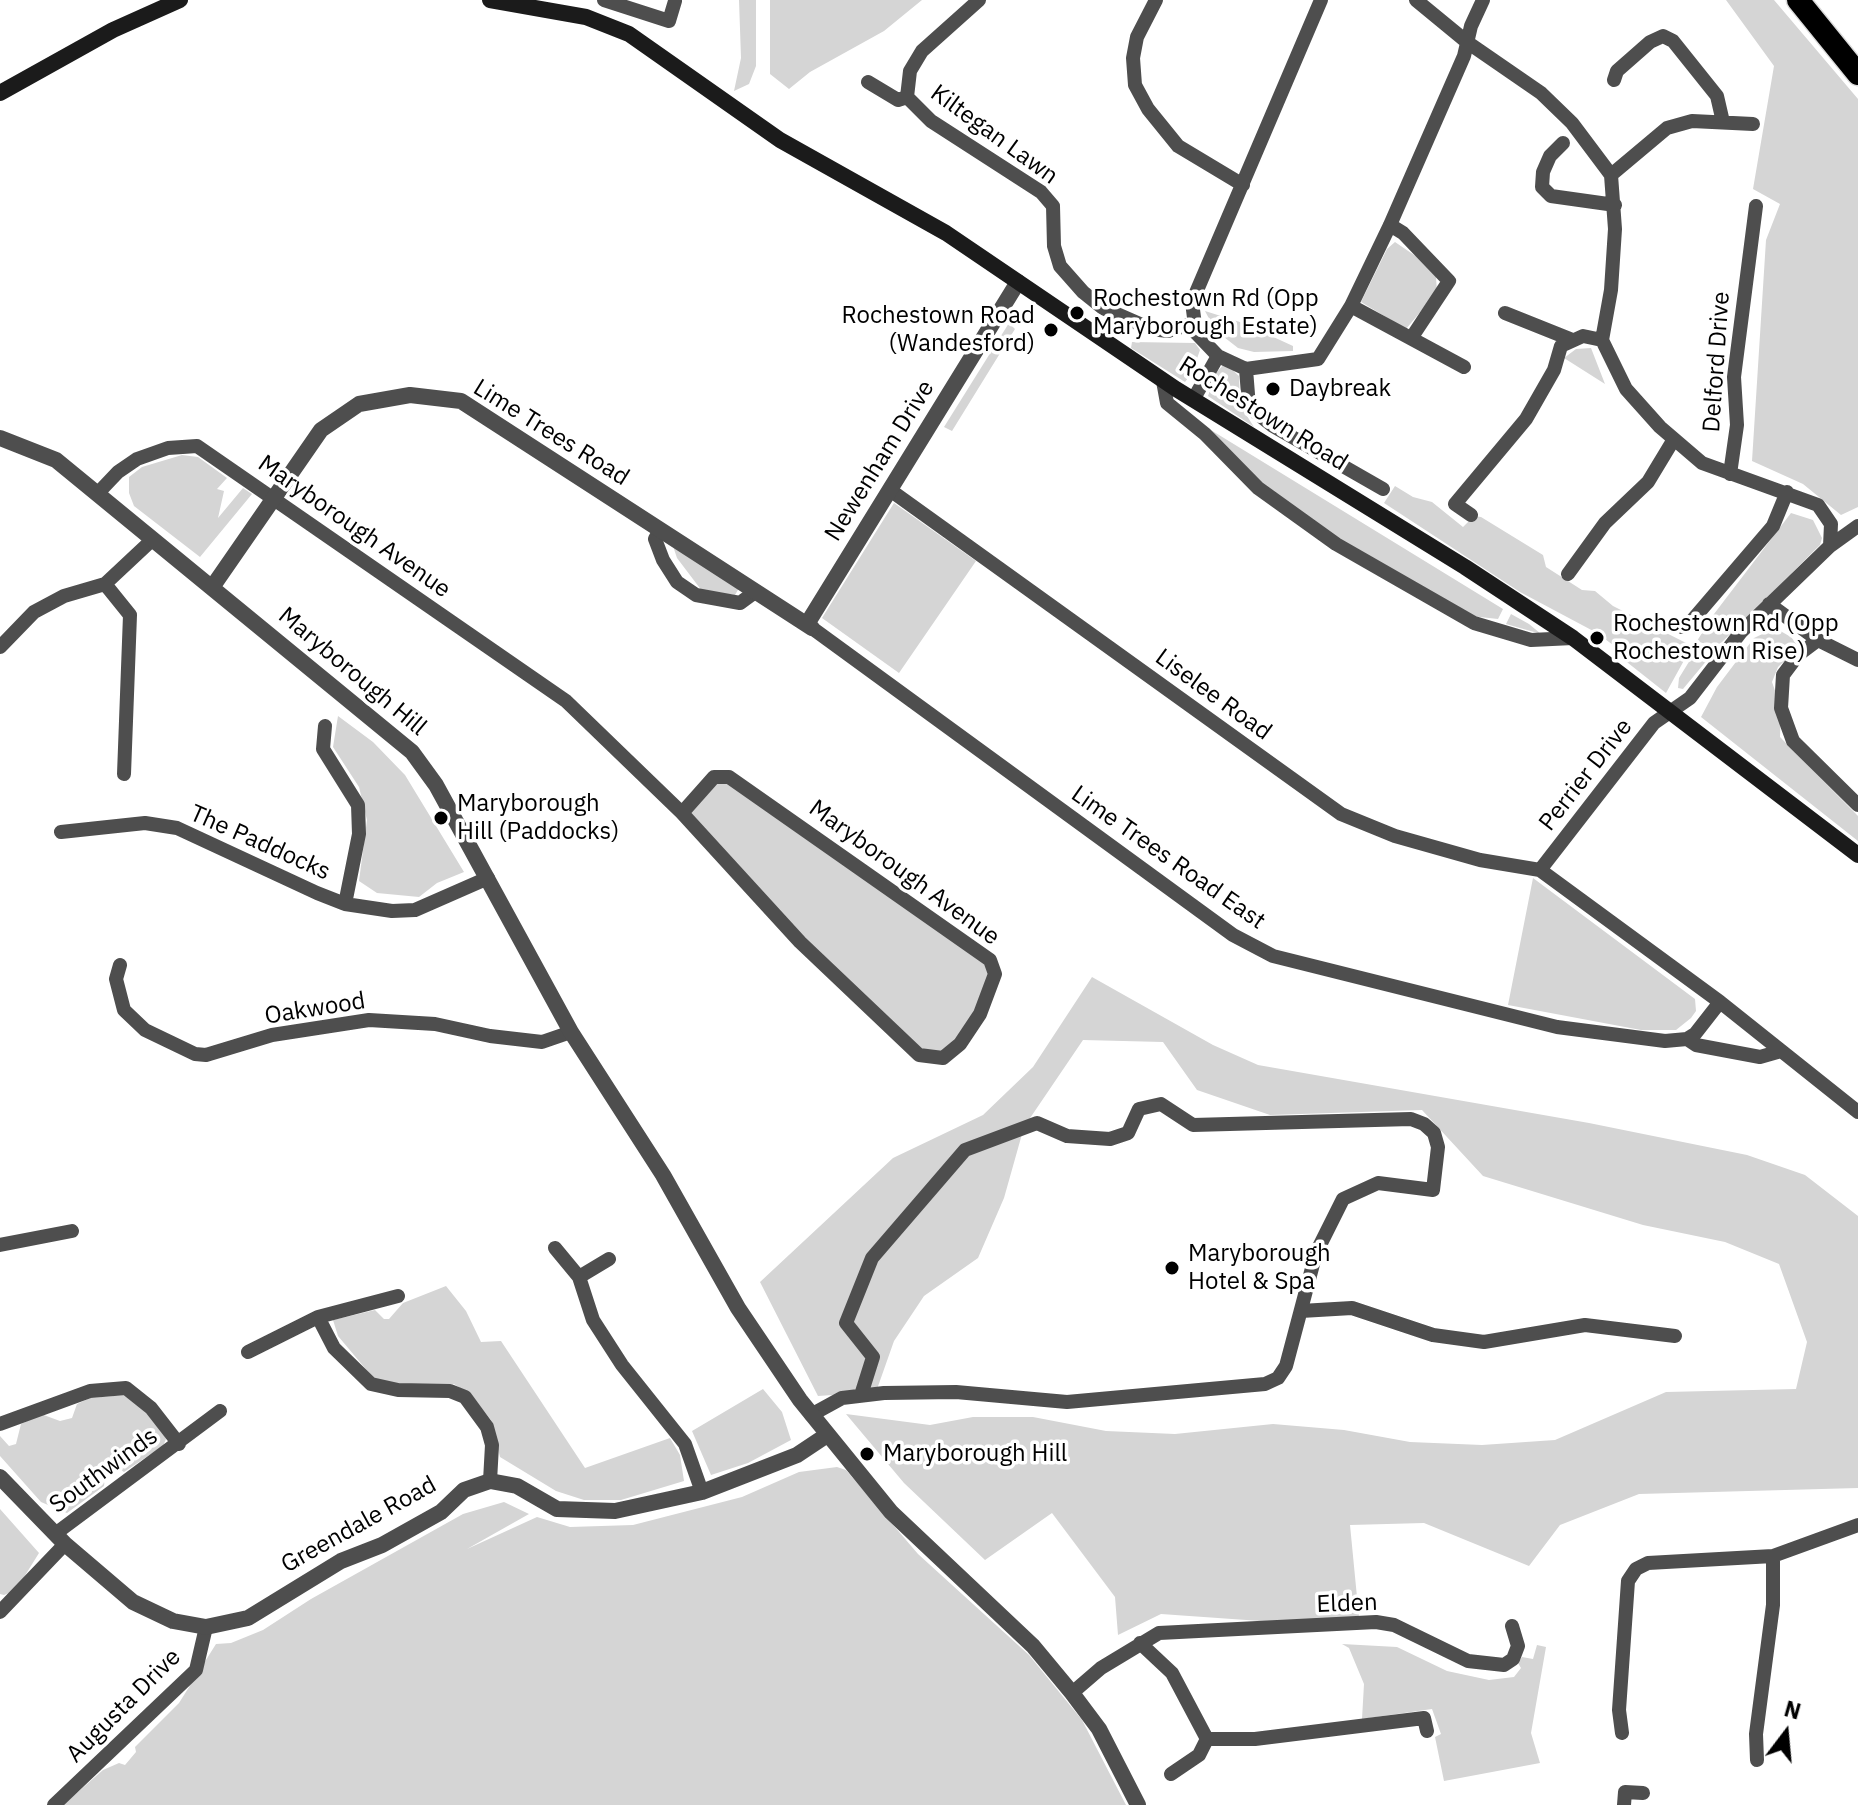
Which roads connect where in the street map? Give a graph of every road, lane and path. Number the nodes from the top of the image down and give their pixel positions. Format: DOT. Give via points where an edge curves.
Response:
graph roads {
  1 [pos="180,0"];
  2 [pos="490,0"];
  3 [pos="604,0"];
  4 [pos="979,0"];
  5 [pos="1156,0"];
  6 [pos="1321,0"];
  7 [pos="1416,0"];
  8 [pos="1483,0"];
  9 [pos="1798,0"];
  10 [pos="675,1"];
  11 [pos="1467,42"];
  12 [pos="1858,74"];
  13 [pos="1614,80"];
  14 [pos="868,82"];
  15 [pos="0,93"];
  16 [pos="907,97"];
  17 [pos="1723,122"];
  18 [pos="1753,124"];
  19 [pos="1563,143"];
  20 [pos="1611,175"];
  21 [pos="1243,185"];
  22 [pos="1615,205"];
  23 [pos="1756,206"];
  24 [pos="1390,225"];
  25 [pos="1018,282"];
  26 [pos="1351,306"];
  27 [pos="1505,313"];
  28 [pos="1196,333"];
  29 [pos="1412,337"];
  30 [pos="1570,339"];
  31 [pos="1602,340"];
  32 [pos="1218,356"];
  33 [pos="1464,367"];
  34 [pos="1246,369"];
  35 [pos="1163,381"];
  36 [pos="1193,400"];
  37 [pos="0,438"];
  38 [pos="1674,439"];
  39 [pos="1730,474"];
  40 [pos="1383,489"];
  41 [pos="890,490"];
  42 [pos="1787,492"];
  43 [pos="98,493"];
  44 [pos="276,498"];
  45 [pos="1471,515"];
  46 [pos="1858,526"];
  47 [pos="660,530"];
  48 [pos="152,540"];
  49 [pos="1830,546"];
  50 [pos="1568,574"];
  51 [pos="105,584"];
  52 [pos="213,586"];
  53 [pos="755,592"];
  54 [pos="1769,604"];
  55 [pos="810,626"];
  56 [pos="1682,627"];
  57 [pos="1573,638"];
  58 [pos="1818,640"];
  59 [pos="0,647"];
  60 [pos="1858,660"];
  61 [pos="1670,711"];
  62 [pos="325,726"];
  63 [pos="124,774"];
  64 [pos="1858,805"];
  65 [pos="682,813"];
  66 [pos="61,832"];
  67 [pos="1858,855"];
  68 [pos="1540,870"];
  69 [pos="488,878"];
  70 [pos="345,904"];
  71 [pos="120,965"];
  72 [pos="1720,1002"];
  73 [pos="571,1032"];
  74 [pos="1687,1039"];
  75 [pos="1781,1051"];
  76 [pos="1858,1112"];
  77 [pos="72,1231"];
  78 [pos="0,1245"];
  79 [pos="555,1248"];
  80 [pos="609,1259"];
  81 [pos="579,1277"];
  82 [pos="398,1296"];
  83 [pos="1301,1311"];
  84 [pos="318,1317"];
  85 [pos="1675,1336"];
  86 [pos="248,1352"];
  87 [pos="861,1395"];
  88 [pos="220,1411"];
  89 [pos="811,1415"];
  90 [pos="0,1424"];
  91 [pos="827,1435"];
  92 [pos="179,1444"];
  93 [pos="0,1477"];
  94 [pos="490,1481"];
  95 [pos="702,1492"];
  96 [pos="1858,1525"];
  97 [pos="60,1539"];
  98 [pos="1773,1556"];
  99 [pos="0,1612"];
  100 [pos="1512,1626"];
  101 [pos="206,1627"];
  102 [pos="1140,1643"];
  103 [pos="1072,1693"];
  104 [pos="1427,1731"];
  105 [pos="1622,1733"];
  106 [pos="1207,1739"];
  107 [pos="1757,1760"];
  108 [pos="1171,1774"];
  109 [pos="1643,1793"];
  110 [pos="54,1805"];
  111 [pos="1138,1805"];
  112 [pos="1624,1805"];
  1 -- 15 [label="main road" via="113,30"];
  2 -- 25 [label="main road, Rochestown Road" via="586,17 629,34 780,140 946,233"];
  3 -- 10 [label="street" via="669,21"];
  4 -- 16 [label="street, Kiltegan Lawn" via="922,51 910,71"];
  5 -- 21 [label="street" via="1137,37 1135,85 1178,146"];
  6 -- 21 [label="street"];
  7 -- 11 [label="street"];
  8 -- 11 [label="street"];
  9 -- 12 [label="highway"];
  11 -- 20 [label="street" via="1541,93 1572,123"];
  11 -- 24 [label="street"];
  13 -- 17 [label="street" via="1617,71 1663,36 1673,41 1717,96"];
  14 -- 16 [label="street" via="898,100"];
  16 -- 28 [label="street, Kiltegan Lawn" via="931,121 1041,192 1053,206 1060,266 1083,292 1103,308 1151,329 1168,331 1191,324"];
  17 -- 18 [label="street"];
  17 -- 20 [label="street" via="1692,121 1667,128"];
  19 -- 22 [label="street" via="1550,156 1542,187 1551,196"];
  20 -- 22 [label="street"];
  21 -- 28 [label="street" via="1192,302"];
  22 -- 31 [label="street" via="1611,290"];
  23 -- 39 [label="street, Delford Drive" via="1734,377 1737,425"];
  24 -- 26 [label="street"];
  24 -- 29 [label="street" via="1449,281"];
  25 -- 35 [label="main road, Rochestown Road"];
  25 -- 41 [label="street, Newenham Drive"];
  26 -- 29 [label="street"];
  26 -- 34 [label="street" via="1318,359"];
  27 -- 30 [label="street"];
  28 -- 32 [label="street"];
  29 -- 33 [label="street"];
  30 -- 31 [label="street"];
  30 -- 45 [label="street" via="1561,346 1554,370 1526,419 1455,504"];
  31 -- 38 [label="street, Delford Drive" via="1626,389"];
  32 -- 34 [label="street"];
  32 -- 36 [label="street"];
  34 -- 40 [label="street" via="1249,407"];
  35 -- 36 [label="main road, Rochestown Road"];
  35 -- 57 [label="street" via="1167,403 1258,488 1336,544 1474,623 1531,640"];
  36 -- 57 [label="main road, Rochestown Road"];
  37 -- 43 [label="street, Maryborough Hill" via="56,460"];
  38 -- 39 [label="street, Delford Drive" via="1702,463"];
  38 -- 50 [label="street, Delford Drive" via="1648,482 1605,523"];
  39 -- 42 [label="street, Delford Drive"];
  41 -- 55 [label="street, Newenham Drive"];
  41 -- 68 [label="street, Liselee Road" via="1341,814 1480,860"];
  42 -- 49 [label="street, Delford Drive" via="1818,505 1831,524"];
  42 -- 56 [label="street" via="1773,526"];
  43 -- 44 [label="street, Maryborough Avenue" via="137,459 168,448 197,446"];
  43 -- 48 [label="street, Maryborough Hill"];
  44 -- 47 [label="street, Lime Trees Road" via="321,430 359,404 410,395 461,401"];
  44 -- 52 [label="street, Lime Trees Road"];
  44 -- 65 [label="street, Maryborough Avenue" via="566,701"];
  46 -- 49 [label="street, Perrier Drive"];
  47 -- 53 [label="street, Lime Trees Road"];
  47 -- 53 [label="street" via="655,539 663,560 677,582 696,595 740,603"];
  48 -- 51 [label="street"];
  48 -- 52 [label="street, Maryborough Hill"];
  49 -- 54 [label="street, Perrier Drive"];
  51 -- 59 [label="street" via="34,612"];
  51 -- 63 [label="street" via="130,615"];
  52 -- 69 [label="street, Maryborough Hill" via="412,752"];
  53 -- 55 [label="street, Lime Trees Road"];
  54 -- 58 [label="street"];
  54 -- 61 [label="street, Perrier Drive" via="1690,698"];
  55 -- 74 [label="street, Lime Trees Road East" via="1262,951 1557,1027 1665,1041"];
  57 -- 61 [label="main road, Rochestown Road"];
  58 -- 60 [label="street"];
  58 -- 64 [label="street" via="1783,675 1781,708 1793,741"];
  61 -- 67 [label="main road, Rochestown Road"];
  61 -- 68 [label="street, Perrier Drive" via="1654,723"];
  62 -- 70 [label="street, The Paddocks" via="323,749 358,805 359,834"];
  65 -- 65 [label="street, Maryborough Avenue" via="800,942 919,1055 943,1058 960,1044 980,1014 995,974 990,960 729,777 714,777"];
  66 -- 70 [label="street, The Paddocks" via="145,823 177,828"];
  68 -- 72 [label="street"];
  69 -- 70 [label="street, The Paddocks" via="415,910"];
  69 -- 73 [label="street, Maryborough Hill"];
  71 -- 73 [label="street, Oakwood" via="116,979 124,1010 145,1030 195,1054 369,1020 435,1024 542,1042"];
  72 -- 74 [label="street"];
  72 -- 75 [label="street"];
  73 -- 89 [label="street, Maryborough Hill" via="663,1175 738,1308"];
  74 -- 75 [label="street, Lime Trees Road East" via="1760,1057"];
  75 -- 76 [label="street"];
  77 -- 78 [label="street"];
  79 -- 81 [label="street"];
  80 -- 81 [label="street"];
  81 -- 95 [label="street" via="593,1320 679,1435"];
  82 -- 84 [label="street"];
  83 -- 85 [label="street" via="1352,1308 1433,1335 1484,1342 1585,1325"];
  83 -- 87 [label="street" via="1286,1366 1265,1384 1067,1402 956,1392"];
  83 -- 87 [label="street" via="1316,1253 1343,1199 1378,1183 1433,1190 1438,1147 1424,1124 1411,1119 1193,1125 1161,1104 1139,1109 1128,1133 1110,1139 1067,1136 1037,1123 965,1150 872,1258 846,1323 873,1357"];
  84 -- 86 [label="street"];
  84 -- 94 [label="street" via="334,1348 371,1384 465,1397 487,1427"];
  87 -- 89 [label="street" via="842,1398"];
  88 -- 92 [label="street, Southwinds"];
  89 -- 91 [label="street, Maryborough Hill"];
  90 -- 92 [label="street, Southwinds" via="90,1391 126,1388 151,1408"];
  91 -- 95 [label="street" via="797,1455"];
  91 -- 103 [label="street, Maryborough Hill" via="891,1512 1033,1646"];
  92 -- 97 [label="street, Southwinds" via="91,1504"];
  93 -- 97 [label="street, Greendale Road"];
  94 -- 95 [label="street" via="517,1486 557,1509 580,1512 615,1511"];
  94 -- 101 [label="street, Greendale Road" via="464,1490 441,1512 341,1561 248,1618"];
  96 -- 98 [label="street"];
  97 -- 99 [label="street"];
  97 -- 101 [label="street, Greendale Road" via="133,1602 173,1621"];
  98 -- 105 [label="street" via="1648,1563 1636,1569 1628,1581"];
  98 -- 107 [label="street"];
  100 -- 102 [label="street, Elden" via="1518,1646 1504,1665 1468,1661 1394,1625 1376,1622 1159,1633"];
  101 -- 110 [label="street, Augusta Drive" via="196,1670"];
  102 -- 103 [label="street, Elden"];
  102 -- 106 [label="street" via="1172,1673"];
  103 -- 111 [label="street, Maryborough Hill" via="1099,1729"];
  104 -- 106 [label="street" via="1424,1718 1255,1739"];
  106 -- 108 [label="street" via="1199,1755"];
  109 -- 112 [label="street" via="1625,1792"];
}
